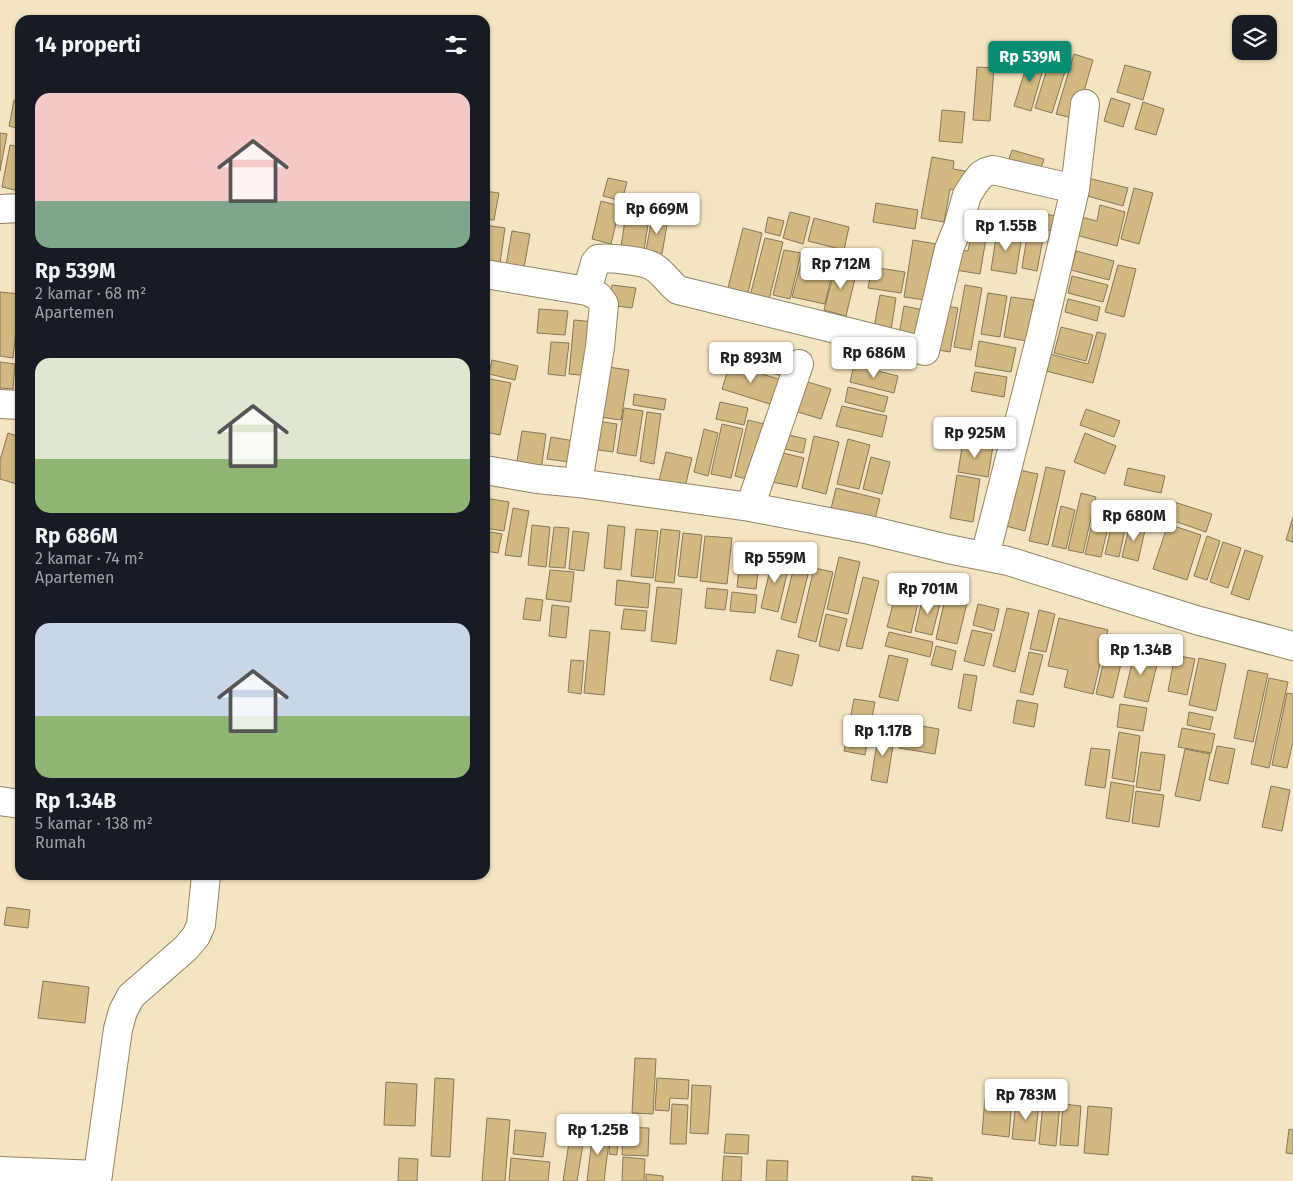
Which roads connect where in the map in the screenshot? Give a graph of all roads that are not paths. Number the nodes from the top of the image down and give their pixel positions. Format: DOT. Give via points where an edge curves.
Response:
graph roads {
  1 [pos="1085,104"];
  2 [pos="1075,189"];
  3 [pos="15,208"];
  4 [pos="0,209"];
  5 [pos="490,275"];
  6 [pos="588,291"];
  7 [pos="799,364"];
  8 [pos="0,404"];
  9 [pos="15,405"];
  10 [pos="490,471"];
  11 [pos="578,484"];
  12 [pos="750,507"];
  13 [pos="985,556"];
  14 [pos="1293,646"];
  15 [pos="0,801"];
  16 [pos="15,803"];
  17 [pos="206,880"];
  18 [pos="0,1172"];
  19 [pos="98,1178"];
  1 -- 2 [label="street"];
  2 -- 6 [label="street" via="993,170 981,175 968,195 949,249 925,352 678,290 651,265 637,261 598,259"];
  2 -- 13 [label="street"];
  3 -- 4 [label="street"];
  5 -- 6 [label="street"];
  6 -- 11 [label="street" via="602,300 604,307"];
  7 -- 12 [label="street"];
  8 -- 9 [label="street"];
  10 -- 11 [label="street"];
  11 -- 12 [label="street"];
  12 -- 13 [label="street" via="865,528"];
  13 -- 14 [label="street"];
  15 -- 16 [label="street"];
  17 -- 19 [label="street" via="201,925 196,936 131,996 123,1011"];
  18 -- 19 [label="street"];
}
